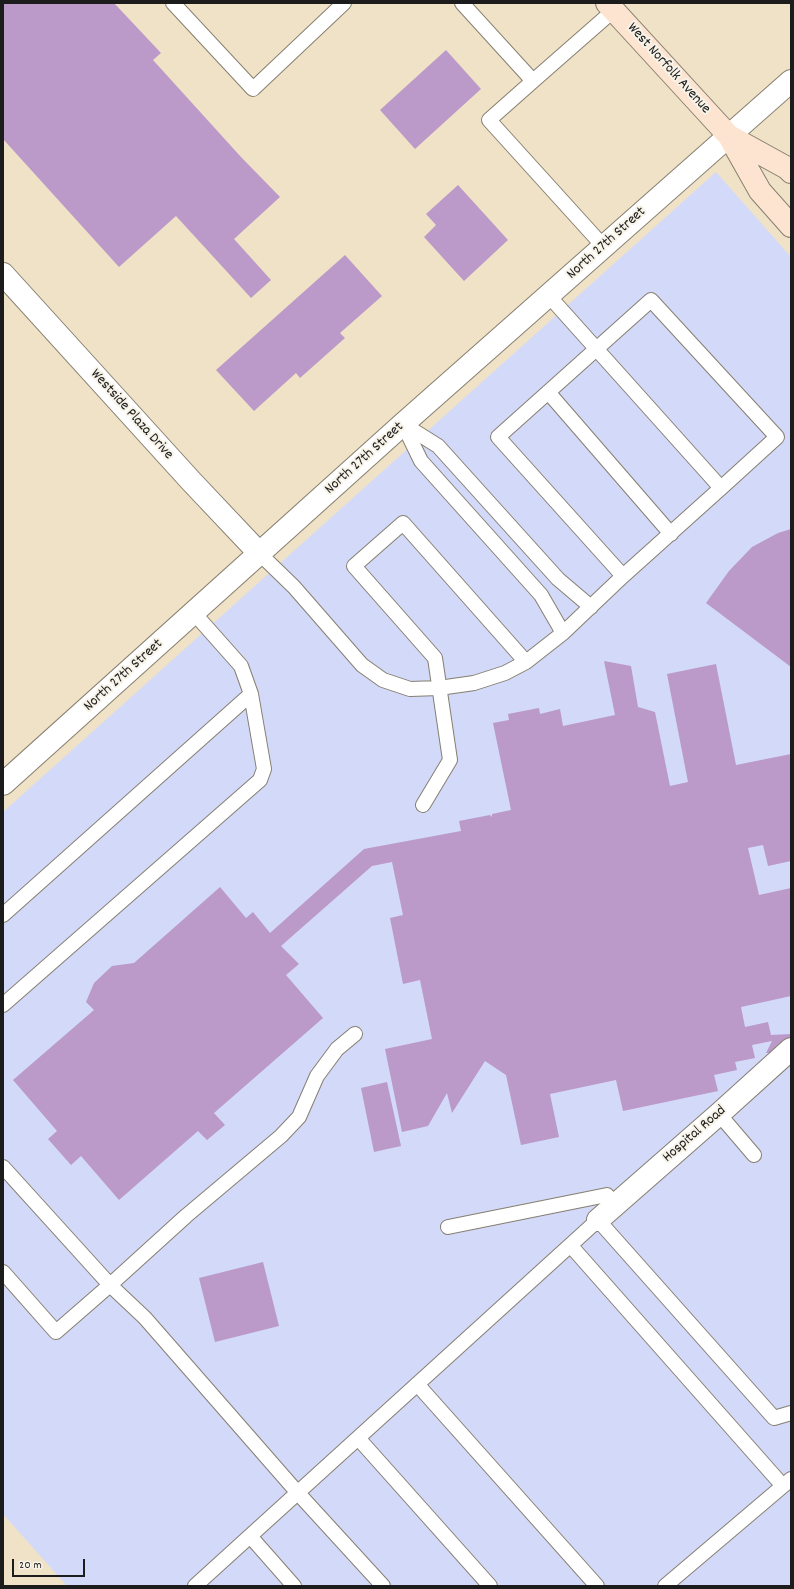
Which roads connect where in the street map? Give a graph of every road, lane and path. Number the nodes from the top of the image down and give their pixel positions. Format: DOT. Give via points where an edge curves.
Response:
graph roads {
  1 [pos="173,3"];
  2 [pos="344,3"];
  3 [pos="462,3"];
  4 [pos="611,7"];
  5 [pos="533,80"];
  6 [pos="791,81"];
  7 [pos="728,136"];
  8 [pos="791,172"];
  9 [pos="791,226"];
  10 [pos="604,247"];
  11 [pos="3,274"];
  12 [pos="549,296"];
  13 [pos="597,348"];
  14 [pos="548,392"];
  15 [pos="403,424"];
  16 [pos="720,488"];
  17 [pos="671,534"];
  18 [pos="260,554"];
  19 [pos="623,576"];
  20 [pos="591,607"];
  21 [pos="194,613"];
  22 [pos="563,633"];
  23 [pos="526,662"];
  24 [pos="439,688"];
  25 [pos="251,694"];
  26 [pos="3,784"];
  27 [pos="423,805"];
  28 [pos="3,915"];
  29 [pos="3,1005"];
  30 [pos="355,1034"];
  31 [pos="791,1049"];
  32 [pos="719,1114"];
  33 [pos="754,1155"];
  34 [pos="3,1167"];
  35 [pos="615,1205"];
  36 [pos="598,1220"];
  37 [pos="448,1227"];
  38 [pos="571,1246"];
  39 [pos="3,1272"];
  40 [pos="110,1285"];
  41 [pos="417,1384"];
  42 [pos="791,1413"];
  43 [pos="358,1438"];
  44 [pos="787,1482"];
  45 [pos="297,1492"];
  46 [pos="250,1536"];
  47 [pos="195,1586"];
  48 [pos="294,1586"];
  49 [pos="384,1586"];
  50 [pos="490,1586"];
  51 [pos="597,1586"];
  52 [pos="665,1586"];
  1 -- 2 [label="lane" via="253,89"];
  3 -- 5 [label="lane"];
  4 -- 5 [label="lane"];
  4 -- 7 [label="main road, West Norfolk Avenue"];
  5 -- 10 [label="lane" via="489,120"];
  6 -- 7 [label="street, North 27th Street"];
  7 -- 8 [label="main road, West Norfolk Avenue"];
  7 -- 9 [label="main road, West Norfolk Avenue" via="760,191"];
  7 -- 10 [label="street, North 27th Street"];
  10 -- 12 [label="street, North 27th Street"];
  11 -- 18 [label="street, Westside Plaza Drive"];
  12 -- 13 [label="lane"];
  12 -- 15 [label="street, North 27th Street"];
  13 -- 14 [label="lane"];
  13 -- 16 [label="lane"];
  13 -- 16 [label="lane" via="651,300 777,437"];
  14 -- 17 [label="lane"];
  14 -- 19 [label="lane" via="498,437"];
  15 -- 18 [label="street, North 27th Street"];
  15 -- 20 [label="lane" via="438,446 558,579"];
  15 -- 22 [label="lane" via="421,461 541,595"];
  16 -- 17 [label="lane"];
  17 -- 19 [label="lane"];
  18 -- 21 [label="street, North 27th Street"];
  18 -- 24 [label="lane" via="294,587 362,665 383,680 410,689"];
  19 -- 20 [label="lane"];
  20 -- 22 [label="lane"];
  21 -- 25 [label="lane" via="241,666"];
  21 -- 26 [label="street, North 27th Street"];
  22 -- 23 [label="lane"];
  23 -- 24 [label="lane" via="474,683"];
  23 -- 24 [label="lane" via="403,523 354,566 435,658"];
  24 -- 27 [label="lane" via="450,760"];
  25 -- 28 [label="lane"];
  25 -- 29 [label="lane" via="264,769 260,780"];
  30 -- 40 [label="lane" via="337,1049 317,1076 299,1117 286,1131"];
  31 -- 32 [label="street, Hospital Road"];
  32 -- 33 [label="lane"];
  32 -- 35 [label="street, Hospital Road"];
  34 -- 40 [label="lane"];
  35 -- 36 [label="street, Hospital Road"];
  35 -- 37 [label="lane" via="607,1195"];
  36 -- 38 [label="lane"];
  36 -- 42 [label="lane" via="774,1418"];
  38 -- 41 [label="lane"];
  38 -- 44 [label="lane"];
  39 -- 40 [label="lane" via="56,1332"];
  40 -- 45 [label="lane" via="145,1318"];
  41 -- 43 [label="lane"];
  41 -- 51 [label="lane"];
  43 -- 45 [label="lane"];
  43 -- 50 [label="lane"];
  44 -- 52 [label="lane"];
  45 -- 46 [label="lane"];
  45 -- 49 [label="lane"];
  46 -- 47 [label="lane"];
  46 -- 48 [label="lane"];
}
